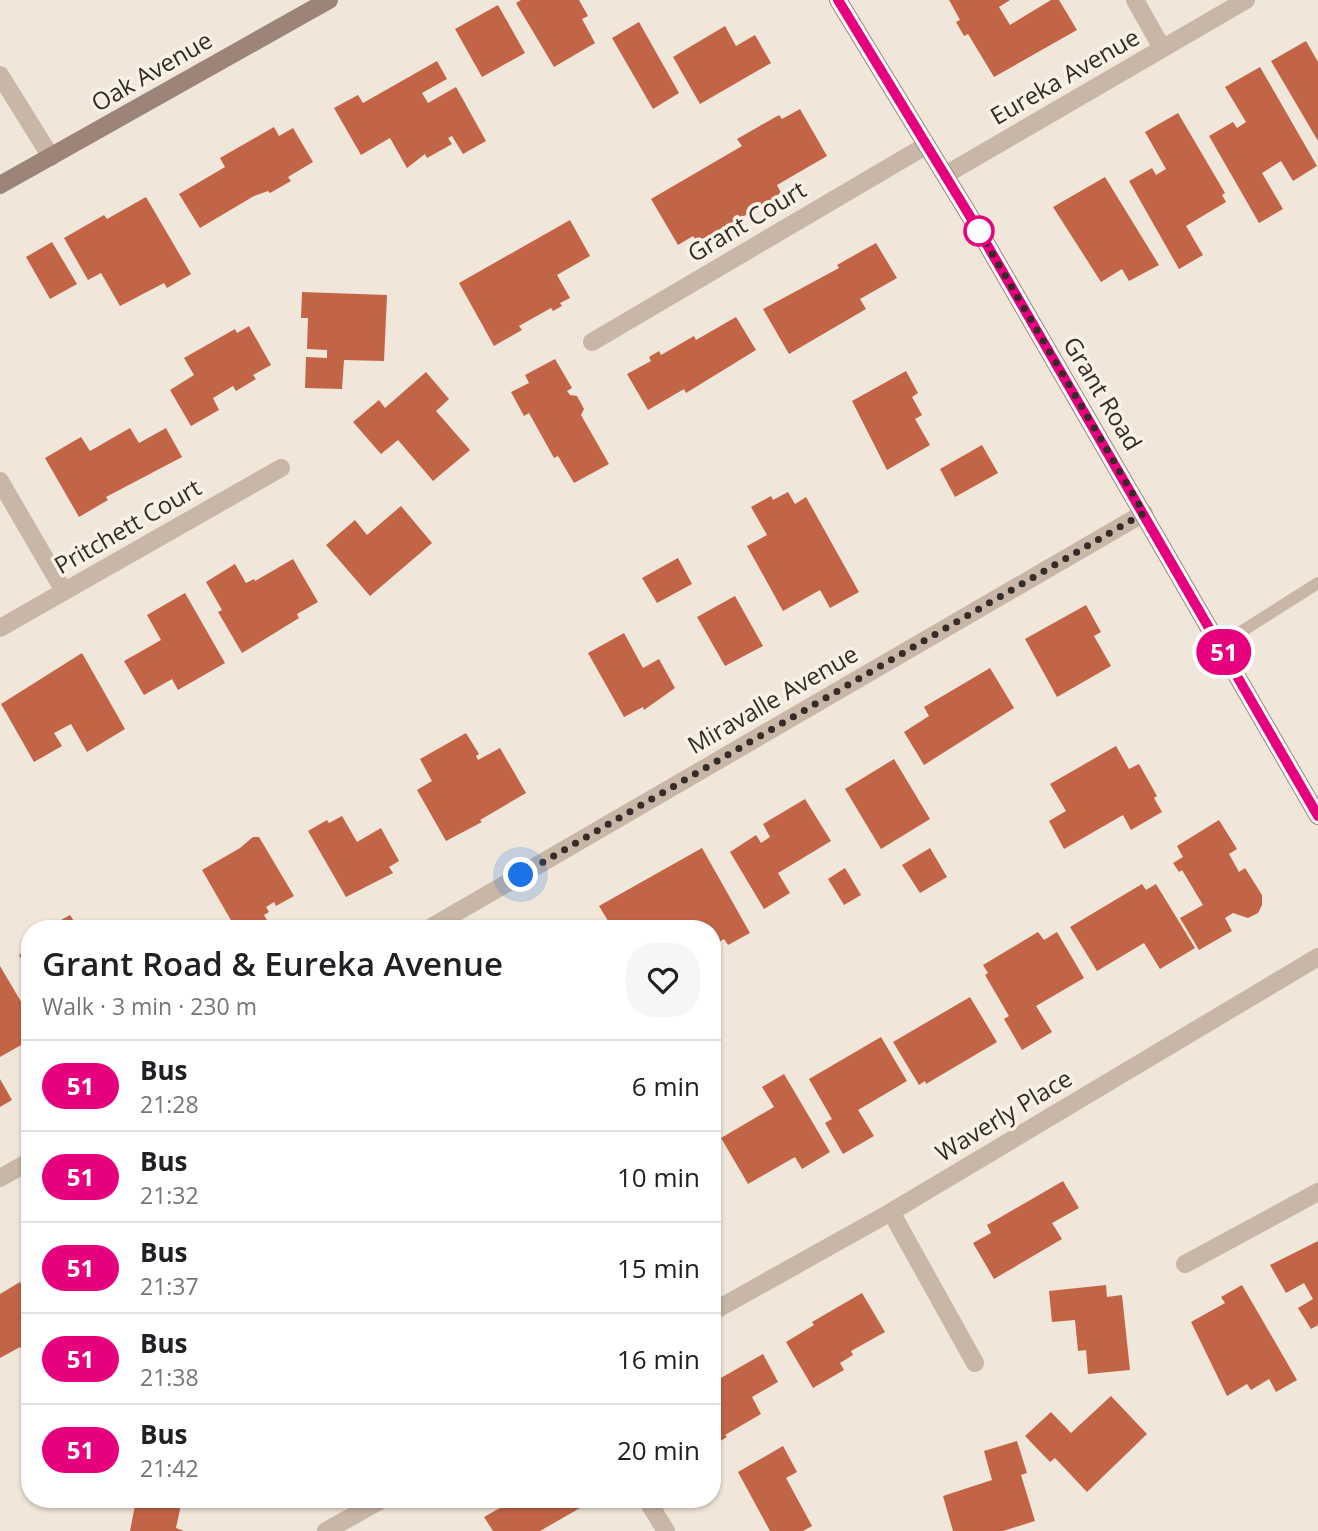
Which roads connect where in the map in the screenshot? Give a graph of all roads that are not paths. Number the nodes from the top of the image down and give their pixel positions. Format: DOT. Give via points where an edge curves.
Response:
graph roads {
  1 [pos="329,0"];
  2 [pos="838,0"];
  3 [pos="1135,0"];
  4 [pos="1246,0"];
  5 [pos="1162,48"];
  6 [pos="0,75"];
  7 [pos="927,145"];
  8 [pos="51,157"];
  9 [pos="945,175"];
  10 [pos="0,186"];
  11 [pos="592,342"];
  12 [pos="281,468"];
  13 [pos="0,481"];
  14 [pos="1144,513"];
  15 [pos="1318,583"];
  16 [pos="64,592"];
  17 [pos="0,628"];
  18 [pos="1220,645"];
  19 [pos="1318,816"];
  20 [pos="443,920"];
  21 [pos="1318,957"];
  22 [pos="21,1166"];
  23 [pos="0,1178"];
  24 [pos="1318,1192"];
  25 [pos="891,1212"];
  26 [pos="1185,1264"];
  27 [pos="721,1307"];
  28 [pos="975,1363"];
  29 [pos="367,1508"];
  30 [pos="652,1508"];
  31 [pos="326,1531"];
  32 [pos="666,1531"];
  1 -- 8 [label="main road, Oak Avenue"];
  2 -- 7 [label="main road, Grant Road"];
  3 -- 5 [label="street"];
  4 -- 5 [label="street, Eureka Avenue"];
  5 -- 9 [label="street, Eureka Avenue"];
  6 -- 8 [label="street"];
  7 -- 9 [label="main road, Grant Road"];
  7 -- 11 [label="street, Grant Court"];
  8 -- 10 [label="main road, Oak Avenue"];
  9 -- 14 [label="main road, Grant Road"];
  12 -- 16 [label="street, Pritchett Court"];
  13 -- 16 [label="street"];
  14 -- 18 [label="main road, Grant Road"];
  14 -- 20 [label="street, Miravalle Avenue"];
  15 -- 18 [label="lane"];
  16 -- 17 [label="street, Pritchett Court"];
  18 -- 19 [label="main road, Grant Road"];
  21 -- 25 [label="street, Waverly Place"];
  22 -- 23 [label="street"];
  24 -- 26 [label="street"];
  25 -- 27 [label="street, Waverly Place"];
  25 -- 28 [label="street"];
  29 -- 31 [label="street"];
  30 -- 32 [label="street"];
}
